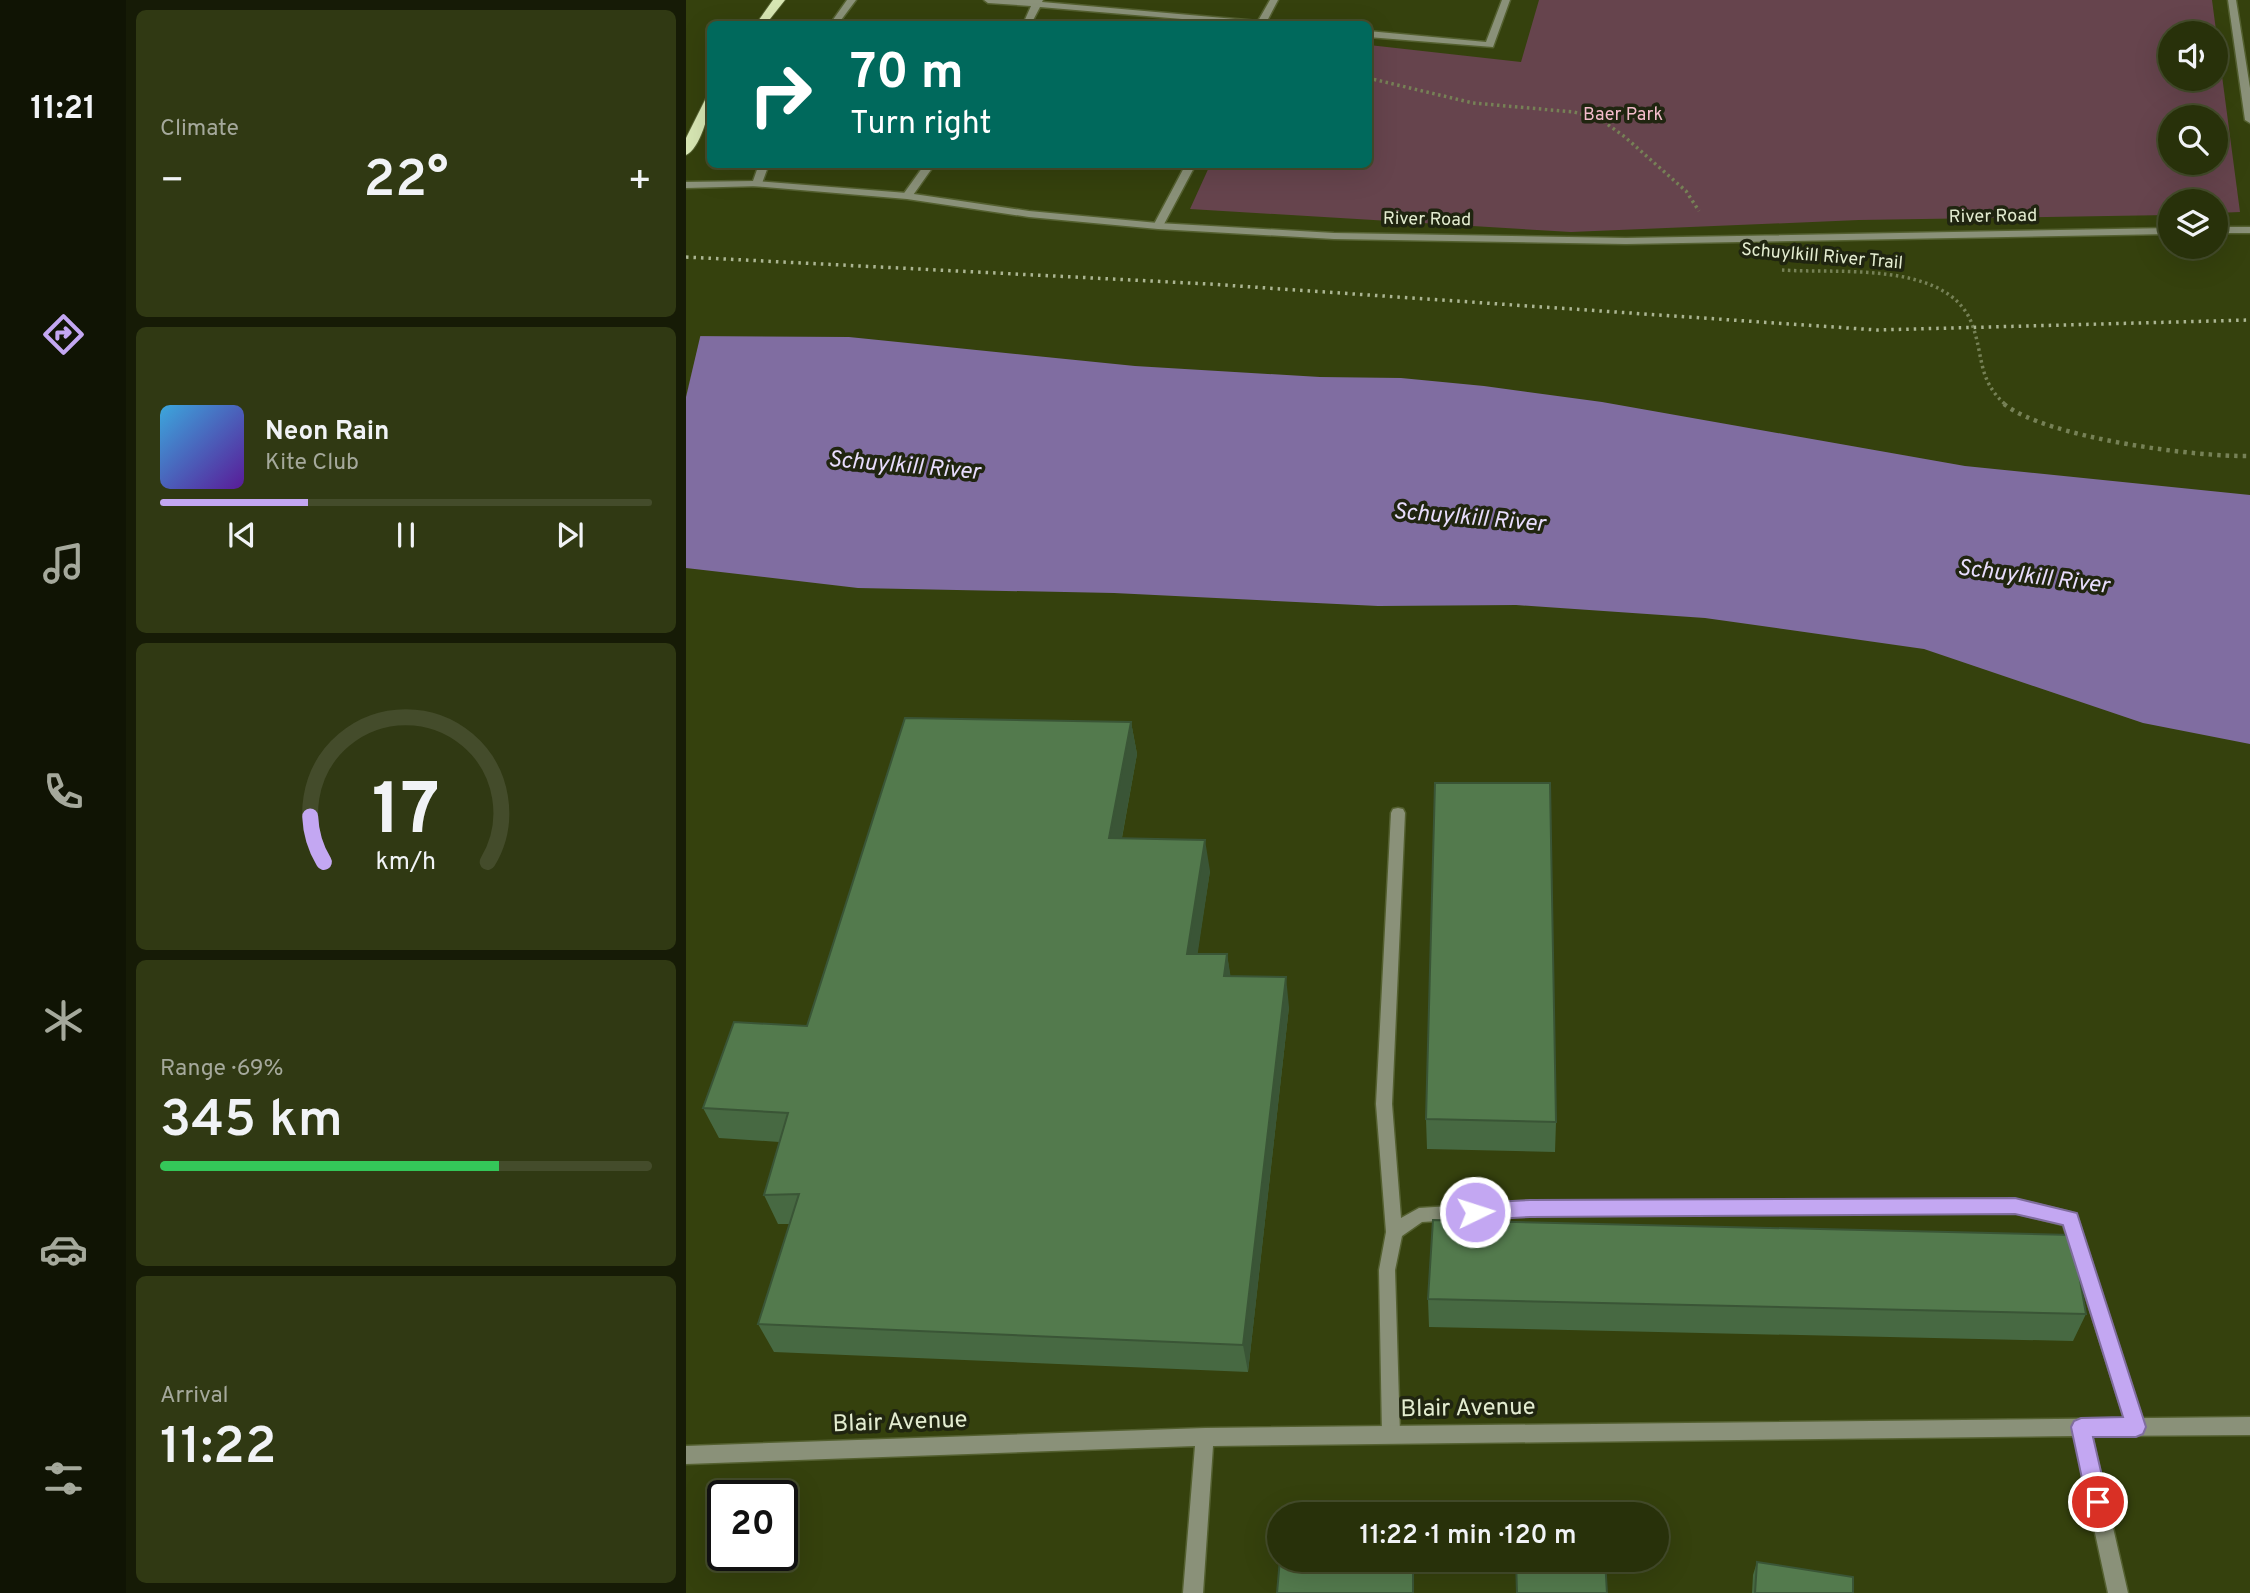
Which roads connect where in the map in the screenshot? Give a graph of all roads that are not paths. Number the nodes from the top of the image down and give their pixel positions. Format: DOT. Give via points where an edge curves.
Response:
graph roads {
  1 [pos="779,0"];
  2 [pos="852,0"];
  3 [pos="988,0"];
  4 [pos="1274,0"];
  5 [pos="1506,0"];
  6 [pos="2232,0"];
  7 [pos="1038,2"];
  8 [pos="763,21"];
  9 [pos="836,21"];
  10 [pos="1028,21"];
  11 [pos="1231,21"];
  12 [pos="1263,21"];
  13 [pos="1372,34"];
  14 [pos="707,107"];
  15 [pos="2250,117"];
  16 [pos="686,151"];
  17 [pos="763,168"];
  18 [pos="927,168"];
  19 [pos="1189,168"];
  20 [pos="757,184"];
  21 [pos="686,185"];
  22 [pos="907,196"];
  23 [pos="1158,226"];
  24 [pos="2228,230"];
  25 [pos="2250,230"];
  26 [pos="2158,231"];
  27 [pos="1398,813"];
  28 [pos="1394,1232"];
  29 [pos="2250,1426"];
  30 [pos="2081,1427"];
  31 [pos="2136,1427"];
  32 [pos="1391,1434"];
  33 [pos="1205,1437"];
  34 [pos="686,1455"];
  35 [pos="1193,1593"];
  36 [pos="2118,1593"];
  1 -- 8 [label="main road"];
  2 -- 9 [label="street"];
  3 -- 7 [label="street"];
  4 -- 12 [label="street"];
  5 -- 13 [label="street" via="1490,45"];
  6 -- 15 [label="street"];
  7 -- 10 [label="street"];
  7 -- 11 [label="street"];
  14 -- 16 [label="main road"];
  17 -- 20 [label="street"];
  18 -- 22 [label="street"];
  19 -- 23 [label="street"];
  20 -- 21 [label="street, River Road"];
  20 -- 22 [label="street, River Road"];
  22 -- 23 [label="street, River Road"];
  23 -- 26 [label="street, River Road" via="1348,236 1626,241"];
  24 -- 25 [label="street"];
  27 -- 28 [label="street" via="1384,1104"];
  28 -- 31 [label="street" via="1419,1215 1530,1208 2015,1206 2070,1219"];
  28 -- 32 [label="street" via="1387,1270"];
  29 -- 31 [label="street, Blair Avenue"];
  30 -- 31 [label="street, Blair Avenue"];
  30 -- 32 [label="street, Blair Avenue"];
  30 -- 36 [label="street"];
  32 -- 33 [label="street, Blair Avenue"];
  33 -- 34 [label="street, Blair Avenue"];
  33 -- 35 [label="street"];
}
